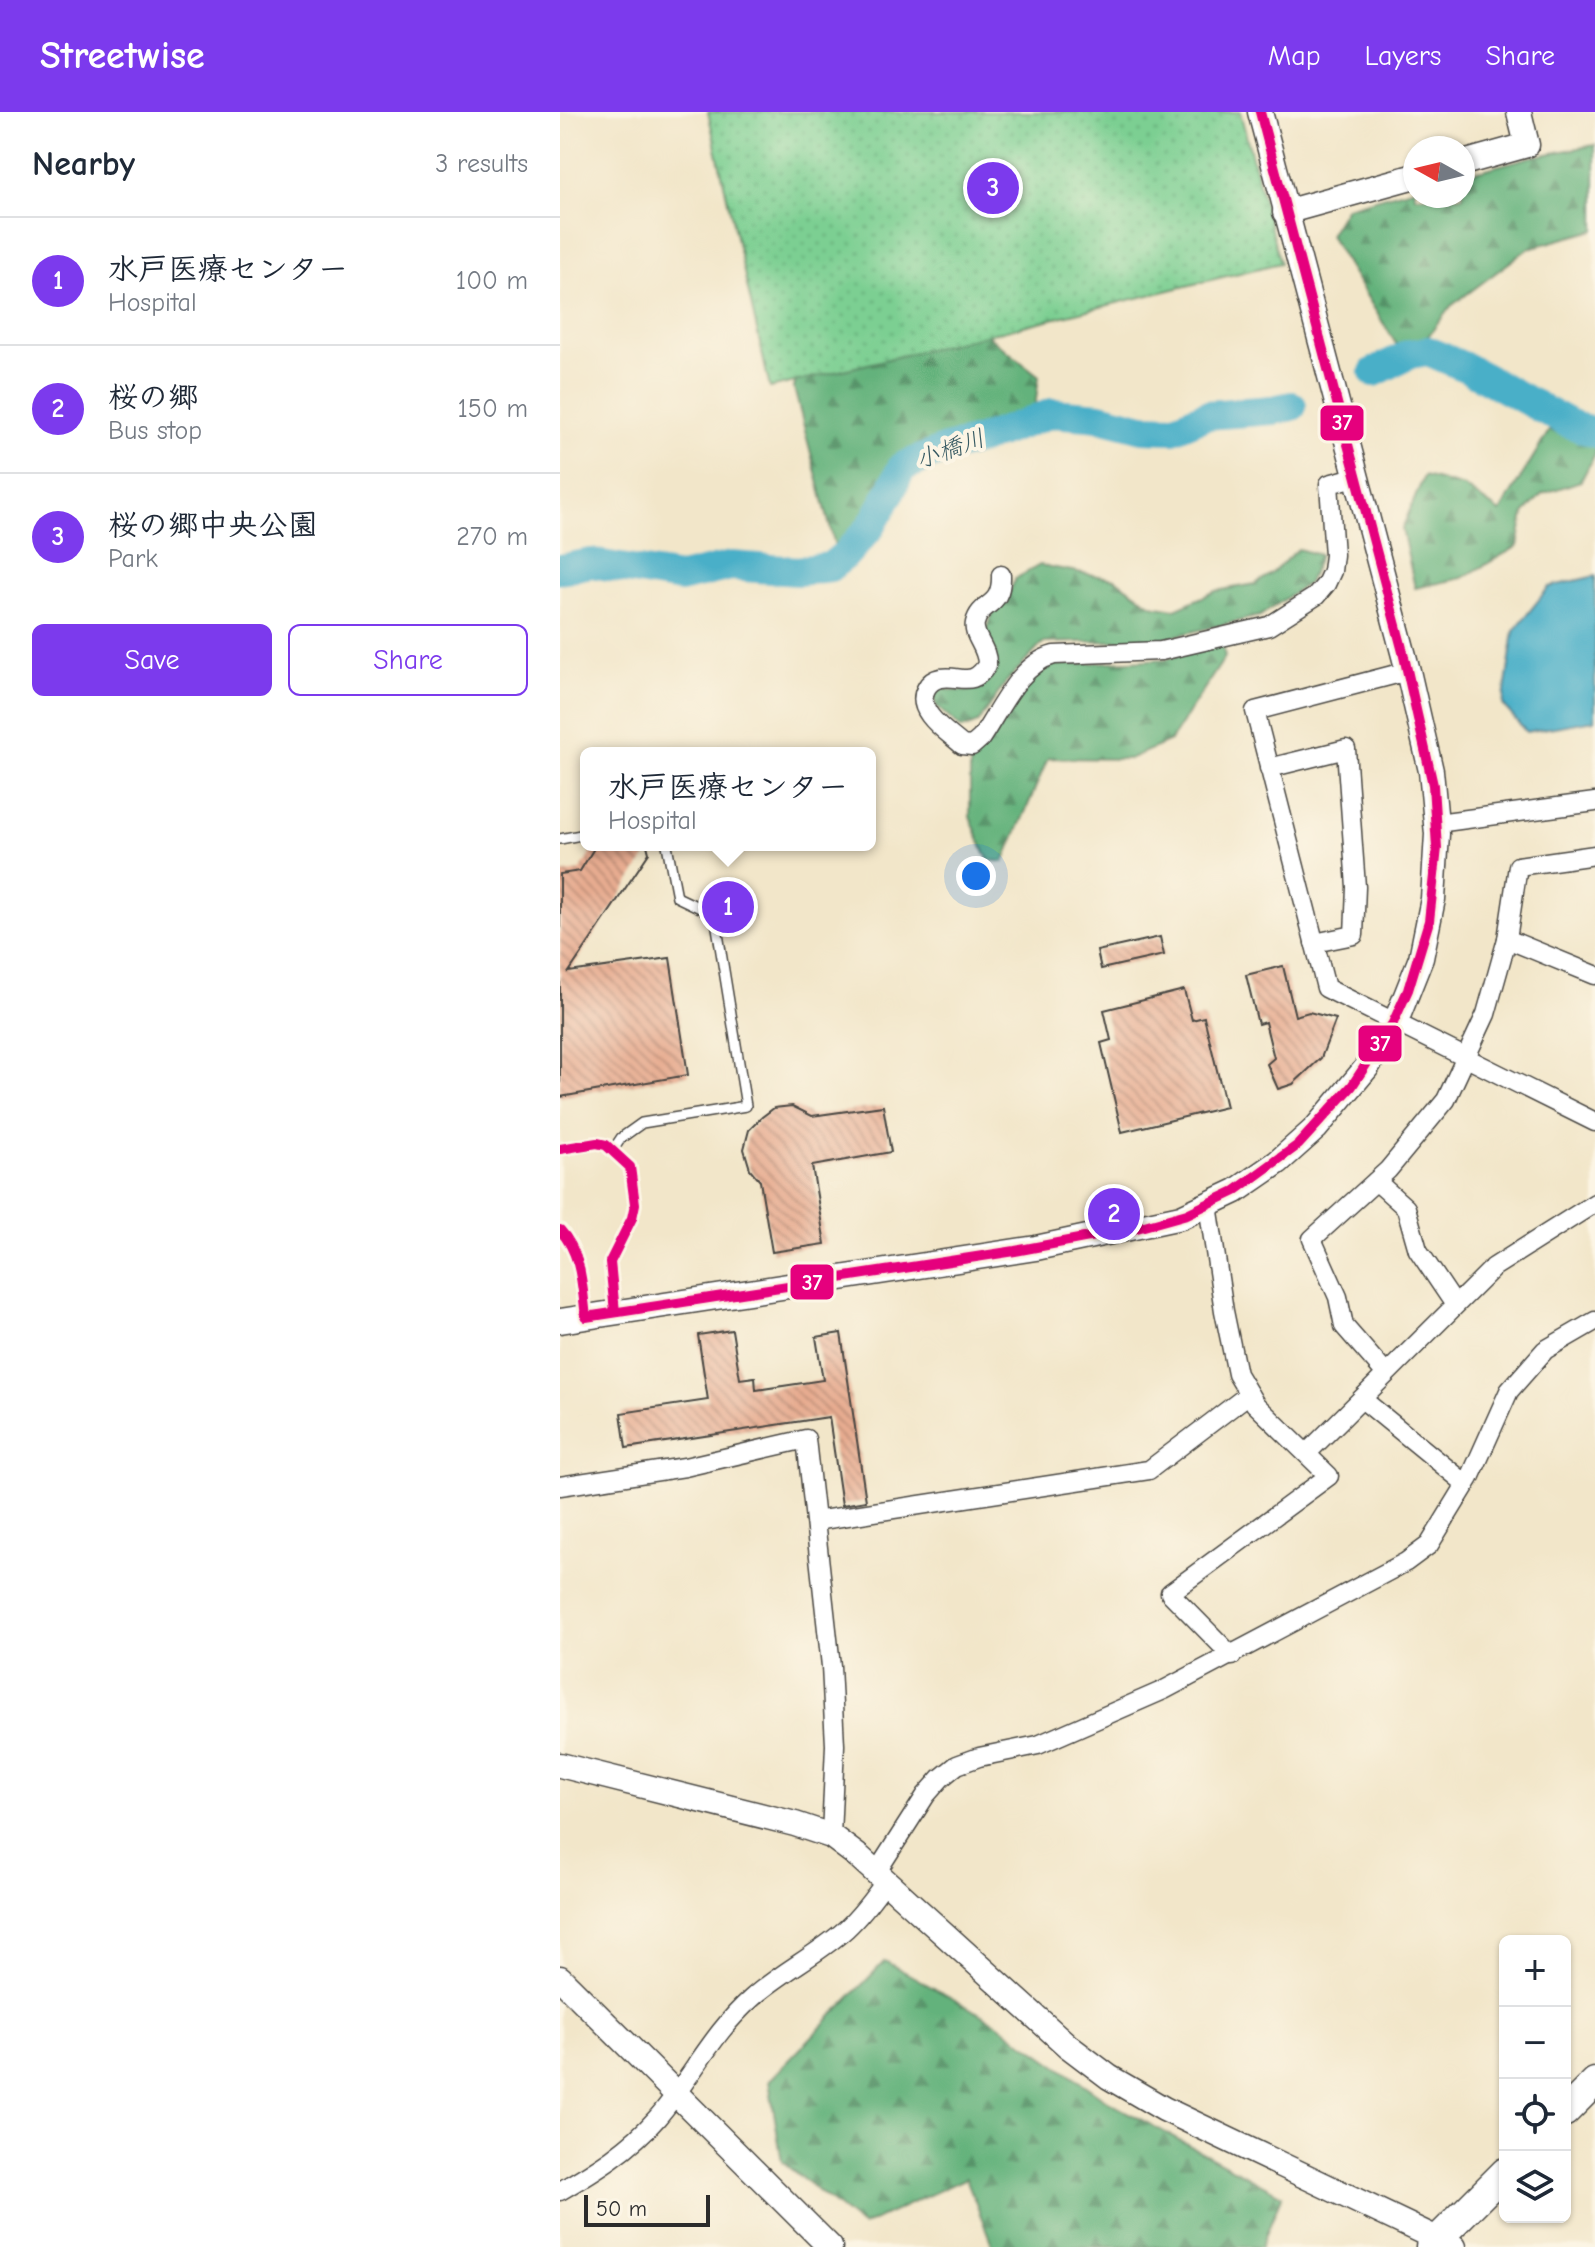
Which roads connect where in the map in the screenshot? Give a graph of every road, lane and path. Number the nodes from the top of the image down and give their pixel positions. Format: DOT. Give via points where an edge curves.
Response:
graph roads {
  1 [pos="1260,112"];
  2 [pos="1519,112"];
  3 [pos="1475,160"];
  4 [pos="1403,179"];
  5 [pos="1285,212"];
  6 [pos="1355,477"];
  7 [pos="1001,575"];
  8 [pos="1408,671"];
  9 [pos="1269,768"];
  10 [pos="1595,802"];
  11 [pos="1437,823"];
  12 [pos="580,835"];
  13 [pos="560,839"];
  14 [pos="668,851"];
  15 [pos="1595,855"];
  16 [pos="1507,939"];
  17 [pos="1314,943"];
  18 [pos="1595,975"];
  19 [pos="1396,1021"];
  20 [pos="1467,1057"];
  21 [pos="1595,1122"];
  22 [pos="560,1149"];
  23 [pos="613,1150"];
  24 [pos="1376,1181"];
  25 [pos="1595,1203"];
  26 [pos="1208,1205"];
  27 [pos="560,1230"];
  28 [pos="1455,1305"];
  29 [pos="615,1312"];
  30 [pos="586,1317"];
  31 [pos="560,1321"];
  32 [pos="1595,1321"];
  33 [pos="1386,1374"];
  34 [pos="1249,1394"];
  35 [pos="1362,1399"];
  36 [pos="1307,1453"];
  37 [pos="1466,1484"];
  38 [pos="560,1486"];
  39 [pos="815,1521"];
  40 [pos="1232,1656"];
  41 [pos="560,1765"];
  42 [pos="831,1836"];
  43 [pos="880,1877"];
  44 [pos="560,1978"];
  45 [pos="1595,2082"];
  46 [pos="676,2093"];
  47 [pos="1571,2106"];
  48 [pos="1499,2179"];
  49 [pos="560,2191"];
  50 [pos="1440,2245"];
  51 [pos="830,2247"];
  1 -- 5 [label="street"];
  2 -- 3 [label="street" via="1527,145"];
  4 -- 5 [label="street"];
  5 -- 6 [label="street"];
  6 -- 7 [label="street" via="1329,484 1334,555 1332,571 1316,596 1251,632 1161,651 1040,659 981,738 972,746 962,745 927,712 924,695 935,680 969,680 987,665 976,620 999,596"];
  6 -- 8 [label="street"];
  8 -- 9 [label="street" via="1255,711"];
  8 -- 11 [label="street"];
  9 -- 17 [label="street"];
  9 -- 17 [label="street" via="1346,749 1356,887 1354,935"];
  10 -- 11 [label="street"];
  11 -- 19 [label="street" via="1427,930"];
  12 -- 13 [label="lane"];
  14 -- 23 [label="lane" via="677,897 715,915 746,1106 642,1123"];
  15 -- 16 [label="street" via="1518,866"];
  16 -- 18 [label="street"];
  16 -- 20 [label="street" via="1486,1014"];
  17 -- 19 [label="street" via="1326,988"];
  19 -- 20 [label="street"];
  19 -- 26 [label="street" via="1367,1067 1316,1128 1278,1162"];
  20 -- 21 [label="street"];
  20 -- 24 [label="street" via="1446,1100"];
  22 -- 23 [label="lane" via="597,1143"];
  23 -- 29 [label="lane" via="630,1167 635,1204 610,1262"];
  24 -- 28 [label="street" via="1406,1208 1418,1250"];
  24 -- 33 [label="street" via="1312,1239 1338,1297 1344,1326"];
  25 -- 28 [label="street" via="1494,1267"];
  26 -- 29 [label="street" via="1143,1227 1036,1248"];
  26 -- 34 [label="street" via="1237,1374"];
  27 -- 30 [label="lane" via="578,1264"];
  28 -- 33 [label="street"];
  29 -- 30 [label="street"];
  30 -- 31 [label="street"];
  32 -- 37 [label="street" via="1545,1350 1509,1391"];
  33 -- 35 [label="street"];
  34 -- 36 [label="street"];
  34 -- 39 [label="street" via="1149,1470"];
  35 -- 36 [label="street"];
  35 -- 37 [label="street"];
  36 -- 40 [label="street" via="1329,1476 1170,1593"];
  37 -- 40 [label="street" via="1429,1545 1406,1562"];
  38 -- 39 [label="street" via="685,1467 806,1439"];
  39 -- 42 [label="street" via="831,1666"];
  40 -- 43 [label="street" via="1038,1745 957,1765 926,1795"];
  41 -- 42 [label="street"];
  42 -- 43 [label="street"];
  43 -- 46 [label="street" via="845,1930 753,1997"];
  43 -- 50 [label="street" via="1109,2077"];
  44 -- 46 [label="street"];
  45 -- 47 [label="main road"];
  46 -- 49 [label="street" via="635,2142"];
  46 -- 51 [label="street"];
  48 -- 50 [label="main road"];
}
